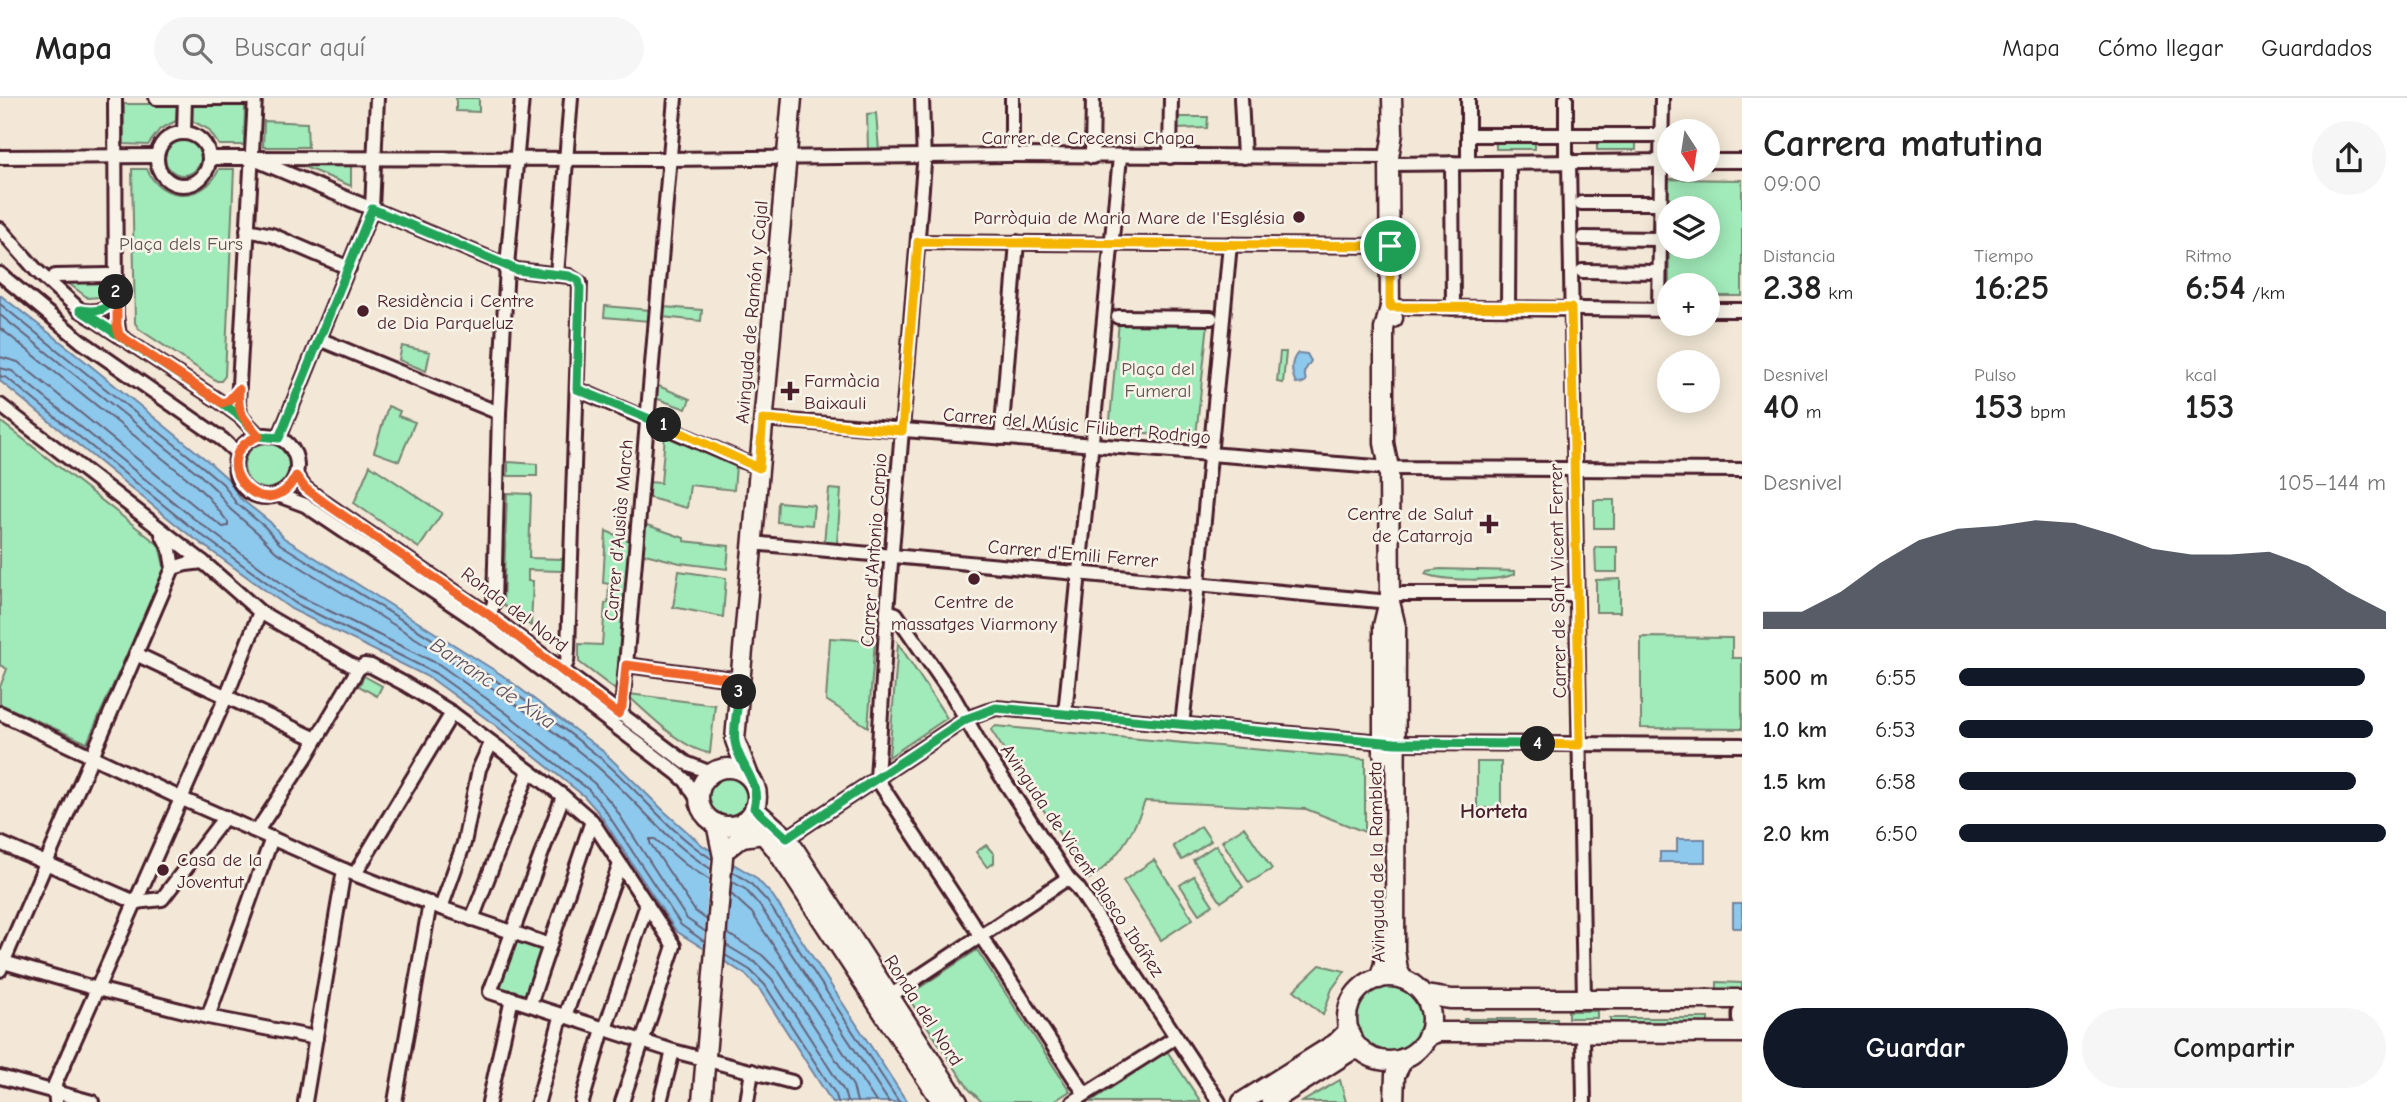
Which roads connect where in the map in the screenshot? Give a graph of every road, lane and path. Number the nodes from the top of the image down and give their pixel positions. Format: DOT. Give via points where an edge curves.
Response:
graph roads {
  1 [pos="115,98"];
  2 [pos="156,98"];
  3 [pos="179,98"];
  4 [pos="185,98"];
  5 [pos="191,98"];
  6 [pos="248,98"];
  7 [pos="255,98"];
  8 [pos="377,98"];
  9 [pos="522,98"];
  10 [pos="571,98"];
  11 [pos="675,98"];
  12 [pos="792,98"];
  13 [pos="922,98"];
  14 [pos="1012,98"];
  15 [pos="1093,98"];
  16 [pos="1171,98"];
  17 [pos="1241,98"];
  18 [pos="1380,98"];
  19 [pos="1392,98"];
  20 [pos="1468,98"];
  21 [pos="1566,98"];
  22 [pos="1662,98"];
  23 [pos="1662,119"];
  24 [pos="184,132"];
  25 [pos="1468,135"];
  26 [pos="1566,135"];
  27 [pos="1657,135"];
  28 [pos="1012,155"];
  29 [pos="116,156"];
  30 [pos="157,156"];
  31 [pos="925,156"];
  32 [pos="0,157"];
  33 [pos="375,157"];
  34 [pos="1092,157"];
  35 [pos="1170,157"];
  36 [pos="1244,157"];
  37 [pos="210,158"];
  38 [pos="251,158"];
  39 [pos="786,158"];
  40 [pos="1121,158"];
  41 [pos="517,159"];
  42 [pos="566,159"];
  43 [pos="669,159"];
  44 [pos="1390,160"];
  45 [pos="1657,161"];
  46 [pos="1720,161"];
  47 [pos="1742,161"];
  48 [pos="1567,162"];
  49 [pos="1452,163"];
  50 [pos="1468,163"];
  51 [pos="1509,163"];
  52 [pos="1581,203"];
  53 [pos="1657,204"];
  54 [pos="372,209"];
  55 [pos="0,229"];
  56 [pos="247,230"];
  57 [pos="1583,238"];
  58 [pos="1657,239"];
  59 [pos="918,242"];
  60 [pos="1017,242"];
  61 [pos="1112,243"];
  62 [pos="1230,244"];
  63 [pos="1390,246"];
  64 [pos="1659,259"];
  65 [pos="507,266"];
  66 [pos="349,268"];
  67 [pos="1582,271"];
  68 [pos="1659,272"];
  69 [pos="0,274"];
  70 [pos="108,275"];
  71 [pos="556,275"];
  72 [pos="55,276"];
  73 [pos="117,289"];
  74 [pos="1390,307"];
  75 [pos="1453,308"];
  76 [pos="1508,308"];
  77 [pos="1571,308"];
  78 [pos="80,310"];
  79 [pos="1657,310"];
  80 [pos="1720,310"];
  81 [pos="1742,310"];
  82 [pos="1118,317"];
  83 [pos="1210,318"];
  84 [pos="119,335"];
  85 [pos="319,340"];
  86 [pos="239,389"];
  87 [pos="577,389"];
  88 [pos="222,403"];
  89 [pos="0,405"];
  90 [pos="499,413"];
  91 [pos="241,417"];
  92 [pos="648,418"];
  93 [pos="763,419"];
  94 [pos="902,431"];
  95 [pos="213,433"];
  96 [pos="279,438"];
  97 [pos="1001,438"];
  98 [pos="253,439"];
  99 [pos="1092,445"];
  100 [pos="238,454"];
  101 [pos="1210,455"];
  102 [pos="759,468"];
  103 [pos="1389,468"];
  104 [pos="1575,470"];
  105 [pos="1742,470"];
  106 [pos="296,476"];
  107 [pos="278,495"];
  108 [pos="160,531"];
  109 [pos="752,543"];
  110 [pos="892,556"];
  111 [pos="202,562"];
  112 [pos="173,568"];
  113 [pos="1080,573"];
  114 [pos="1198,584"];
  115 [pos="1577,594"];
  116 [pos="1390,598"];
  117 [pos="887,611"];
  118 [pos="260,612"];
  119 [pos="489,615"];
  120 [pos="136,654"];
  121 [pos="626,665"];
  122 [pos="358,669"];
  123 [pos="562,671"];
  124 [pos="740,680"];
  125 [pos="226,696"];
  126 [pos="0,713"];
  127 [pos="452,713"];
  128 [pos="618,714"];
  129 [pos="1065,714"];
  130 [pos="966,719"];
  131 [pos="1182,724"];
  132 [pos="316,739"];
  133 [pos="735,740"];
  134 [pos="491,743"];
  135 [pos="1389,743"];
  136 [pos="1580,745"];
  137 [pos="1742,745"];
  138 [pos="92,755"];
  139 [pos="529,771"];
  140 [pos="714,771"];
  141 [pos="749,776"];
  142 [pos="877,779"];
  143 [pos="563,796"];
  144 [pos="180,798"];
  145 [pos="698,800"];
  146 [pos="225,817"];
  147 [pos="745,818"];
  148 [pos="592,821"];
  149 [pos="716,823"];
  150 [pos="257,831"];
  151 [pos="763,834"];
  152 [pos="272,838"];
  153 [pos="787,838"];
  154 [pos="0,843"];
  155 [pos="725,852"];
  156 [pos="46,863"];
  157 [pos="620,864"];
  158 [pos="349,872"];
  159 [pos="1068,878"];
  160 [pos="135,902"];
  161 [pos="647,905"];
  162 [pos="435,906"];
  163 [pos="472,919"];
  164 [pos="513,933"];
  165 [pos="981,936"];
  166 [pos="550,945"];
  167 [pos="1,965"];
  168 [pos="1379,979"];
  169 [pos="1403,979"];
  170 [pos="97,989"];
  171 [pos="1424,995"];
  172 [pos="890,996"];
  173 [pos="512,998"];
  174 [pos="1584,999"];
  175 [pos="1742,999"];
  176 [pos="530,1004"];
  177 [pos="565,1016"];
  178 [pos="208,1017"];
  179 [pos="603,1029"];
  180 [pos="1349,1030"];
  181 [pos="1742,1033"];
  182 [pos="1583,1034"];
  183 [pos="1427,1036"];
  184 [pos="1176,1037"];
  185 [pos="316,1038"];
  186 [pos="643,1041"];
  187 [pos="1361,1049"];
  188 [pos="673,1051"];
  189 [pos="1404,1058"];
  190 [pos="1378,1059"];
  191 [pos="706,1060"];
  192 [pos="752,1071"];
  193 [pos="0,1077"];
  194 [pos="792,1082"];
  195 [pos="57,1096"];
  196 [pos="1079,1098"];
  197 [pos="92,1102"];
  198 [pos="305,1102"];
  199 [pos="395,1102"];
  200 [pos="489,1102"];
  201 [pos="538,1102"];
  202 [pos="582,1102"];
  203 [pos="622,1102"];
  204 [pos="660,1102"];
  205 [pos="702,1102"];
  206 [pos="747,1102"];
  207 [pos="942,1102"];
  208 [pos="958,1102"];
  209 [pos="1219,1102"];
  210 [pos="1242,1102"];
  211 [pos="1271,1102"];
  212 [pos="1383,1102"];
  213 [pos="1394,1102"];
  214 [pos="1584,1102"];
  1 -- 29 [label="street"];
  2 -- 3 [label="street"];
  4 -- 24 [label="street"];
  5 -- 6 [label="street"];
  7 -- 38 [label="street"];
  8 -- 33 [label="street"];
  9 -- 41 [label="street"];
  10 -- 42 [label="street"];
  11 -- 43 [label="street, Carrer d'Ausiàs March"];
  12 -- 39 [label="street, Avinguda de Ramón y Cajal"];
  13 -- 31 [label="street, Carrer d'Antonio Carpio"];
  14 -- 28 [label="street"];
  15 -- 34 [label="street"];
  16 -- 35 [label="street"];
  17 -- 36 [label="street"];
  18 -- 44 [label="street, Avinguda de la Rambleta" via="1382,134"];
  19 -- 44 [label="street, Avinguda de la Rambleta"];
  20 -- 25 [label="street"];
  21 -- 26 [label="street, Carrer de Sant Vicent Ferrer"];
  22 -- 23 [label="street"];
  24 -- 30 [label="street" via="163,142"];
  24 -- 37 [label="street" via="205,143"];
  25 -- 26 [label="street"];
  25 -- 50 [label="street"];
  26 -- 27 [label="street"];
  26 -- 48 [label="street, Carrer de Sant Vicent Ferrer"];
  28 -- 31 [label="street, Carrer de Crecensi Chapa"];
  28 -- 34 [label="street, Carrer de Crecensi Chapa"];
  29 -- 30 [label="street"];
  29 -- 32 [label="street"];
  29 -- 73 [label="street"];
  30 -- 37 [label="street" via="166,179 182,185 205,174"];
  31 -- 39 [label="street, Carrer de Crecensi Chapa"];
  31 -- 59 [label="street, Carrer d'Antonio Carpio"];
  33 -- 38 [label="street, Carrer de Crecensi Chapa"];
  33 -- 41 [label="street, Carrer de Crecensi Chapa"];
  33 -- 54 [label="street"];
  34 -- 40 [label="street, Carrer de Crecensi Chapa"];
  35 -- 36 [label="street, Carrer de Crecensi Chapa"];
  35 -- 40 [label="street, Carrer de Crecensi Chapa"];
  36 -- 44 [label="street, Carrer de Crecensi Chapa"];
  37 -- 38 [label="street"];
  38 -- 54 [label="street"];
  38 -- 56 [label="street"];
  39 -- 43 [label="street, Carrer de Crecensi Chapa"];
  39 -- 93 [label="street, Avinguda de Ramón y Cajal"];
  40 -- 61 [label="street"];
  41 -- 42 [label="street, Carrer de Crecensi Chapa"];
  41 -- 65 [label="street"];
  42 -- 43 [label="street, Carrer de Crecensi Chapa"];
  42 -- 71 [label="street"];
  43 -- 92 [label="street, Carrer d'Ausiàs March"];
  44 -- 49 [label="street, Carrer de Crecensi Chapa"];
  44 -- 63 [label="street, Avinguda de la Rambleta"];
  45 -- 48 [label="street, Carrer de Crecensi Chapa"];
  46 -- 47 [label="street"];
  48 -- 51 [label="street, Carrer de Crecensi Chapa"];
  48 -- 77 [label="street, Carrer de Sant Vicent Ferrer"];
  49 -- 50 [label="street, Carrer de Crecensi Chapa"];
  49 -- 75 [label="street"];
  50 -- 51 [label="street, Carrer de Crecensi Chapa"];
  51 -- 76 [label="street"];
  52 -- 53 [label="street"];
  54 -- 65 [label="street"];
  54 -- 66 [label="street"];
  55 -- 78 [label="street"];
  56 -- 66 [label="street" via="272,235"];
  56 -- 86 [label="street"];
  57 -- 58 [label="street"];
  59 -- 60 [label="street"];
  59 -- 94 [label="street, Carrer d'Antonio Carpio"];
  60 -- 61 [label="street"];
  60 -- 97 [label="street"];
  61 -- 62 [label="street"];
  61 -- 99 [label="street"];
  62 -- 63 [label="street"];
  62 -- 101 [label="street"];
  63 -- 74 [label="street, Avinguda de la Rambleta"];
  64 -- 68 [label="street"];
  65 -- 71 [label="street"];
  65 -- 90 [label="street"];
  66 -- 85 [label="street"];
  67 -- 68 [label="street"];
  69 -- 95 [label="street" via="36,306"];
  70 -- 72 [label="street"];
  71 -- 87 [label="street" via="578,280 580,288"];
  73 -- 78 [label="street" via="105,309"];
  73 -- 84 [label="street"];
  74 -- 75 [label="street"];
  74 -- 103 [label="street, Avinguda de la Rambleta" via="1384,329 1384,443"];
  75 -- 76 [label="street"];
  76 -- 77 [label="street"];
  77 -- 79 [label="street"];
  77 -- 104 [label="street, Carrer de Sant Vicent Ferrer"];
  78 -- 84 [label="street"];
  80 -- 81 [label="street"];
  82 -- 83 [label="street"];
  84 -- 88 [label="street"];
  85 -- 90 [label="street"];
  85 -- 96 [label="street"];
  86 -- 88 [label="street"];
  86 -- 91 [label="street"];
  87 -- 92 [label="street"];
  87 -- 123 [label="street" via="568,650"];
  88 -- 91 [label="street"];
  89 -- 108 [label="street"];
  90 -- 119 [label="street" via="494,603"];
  91 -- 98 [label="street"];
  92 -- 102 [label="street"];
  92 -- 121 [label="street, Carrer d'Ausiàs March"];
  93 -- 94 [label="street, Carrer del Músic Filibert Rodrigo"];
  93 -- 102 [label="street, Avinguda de Ramón y Cajal"];
  94 -- 97 [label="street, Carrer del Músic Filibert Rodrigo"];
  94 -- 110 [label="street, Carrer d'Antonio Carpio"];
  95 -- 98 [label="street"];
  95 -- 100 [label="street"];
  96 -- 98 [label="street"];
  96 -- 106 [label="street" via="293,450"];
  97 -- 99 [label="street, Carrer del Músic Filibert Rodrigo"];
  98 -- 100 [label="street"];
  99 -- 101 [label="street, Carrer del Músic Filibert Rodrigo"];
  99 -- 113 [label="street"];
  100 -- 107 [label="street" via="236,474 248,491 257,496"];
  101 -- 103 [label="street, Carrer del Músic Filibert Rodrigo"];
  101 -- 114 [label="street"];
  102 -- 109 [label="street, Avinguda de Ramón y Cajal"];
  103 -- 104 [label="street, Carrer del Músic Filibert Rodrigo"];
  103 -- 116 [label="street, Avinguda de la Rambleta"];
  104 -- 105 [label="street, Carrer del Músic Filibert Rodrigo"];
  104 -- 115 [label="street, Carrer de Sant Vicent Ferrer"];
  106 -- 107 [label="street"];
  106 -- 119 [label="street, Ronda del Nord" via="328,505"];
  107 -- 145 [label="street, Ronda del Nord" via="305,505 474,619 675,772"];
  108 -- 111 [label="street"];
  108 -- 112 [label="street"];
  109 -- 110 [label="street, Carrer d'Emili Ferrer"];
  109 -- 124 [label="street, Avinguda de Ramón y Cajal"];
  110 -- 113 [label="street, Carrer d'Emili Ferrer"];
  110 -- 117 [label="street, Carrer d'Antonio Carpio"];
  111 -- 112 [label="street"];
  111 -- 118 [label="street"];
  112 -- 120 [label="street"];
  113 -- 114 [label="street, Carrer d'Emili Ferrer"];
  113 -- 129 [label="street"];
  114 -- 116 [label="street, Carrer d'Emili Ferrer"];
  114 -- 131 [label="street"];
  115 -- 116 [label="street, Carrer d'Emili Ferrer"];
  115 -- 136 [label="street, Carrer de Sant Vicent Ferrer"];
  116 -- 135 [label="street, Avinguda de la Rambleta" via="1396,627"];
  117 -- 130 [label="street, Avinguda de Vicent Blasco Ibáñez" via="897,614"];
  117 -- 142 [label="street, Carrer d'Antonio Carpio"];
  118 -- 122 [label="street"];
  118 -- 125 [label="street"];
  119 -- 123 [label="street, Ronda del Nord"];
  120 -- 125 [label="street"];
  120 -- 138 [label="street"];
  121 -- 124 [label="street"];
  121 -- 128 [label="street, Carrer d'Ausiàs March"];
  122 -- 127 [label="street" via="371,666"];
  122 -- 132 [label="street"];
  123 -- 128 [label="street, Ronda del Nord"];
  124 -- 133 [label="street, Avinguda de Ramón y Cajal"];
  125 -- 132 [label="street"];
  125 -- 144 [label="street"];
  126 -- 138 [label="street"];
  127 -- 134 [label="street"];
  127 -- 158 [label="street"];
  128 -- 140 [label="street, Ronda del Nord" via="686,763"];
  129 -- 130 [label="street" via="996,708"];
  129 -- 131 [label="street"];
  130 -- 142 [label="street"];
  130 -- 159 [label="street, Avinguda de Vicent Blasco Ibáñez"];
  131 -- 135 [label="street"];
  132 -- 150 [label="street"];
  133 -- 140 [label="street, Avinguda de Ramón y Cajal"];
  133 -- 141 [label="street, Avinguda de Ramón y Cajal"];
  134 -- 139 [label="street"];
  134 -- 162 [label="street" via="479,769 464,843"];
  135 -- 136 [label="street"];
  135 -- 168 [label="street, Avinguda de la Rambleta" via="1385,950"];
  135 -- 169 [label="street, Avinguda de la Rambleta" via="1395,950"];
  136 -- 137 [label="street"];
  136 -- 174 [label="street, Carrer de Sant Vicent Ferrer"];
  138 -- 144 [label="street"];
  138 -- 156 [label="street"];
  139 -- 143 [label="street"];
  139 -- 163 [label="street"];
  140 -- 141 [label="street" via="735,768"];
  140 -- 145 [label="street" via="703,780"];
  141 -- 147 [label="street" via="756,790"];
  142 -- 153 [label="street"];
  142 -- 165 [label="street"];
  143 -- 148 [label="street"];
  143 -- 164 [label="street"];
  144 -- 146 [label="street"];
  144 -- 160 [label="street"];
  145 -- 149 [label="street" via="704,814"];
  146 -- 150 [label="street"];
  146 -- 160 [label="street" via="162,899"];
  147 -- 149 [label="street" via="723,826"];
  147 -- 151 [label="street, Ronda del Nord"];
  147 -- 153 [label="street, Ronda del Nord"];
  147 -- 155 [label="street"];
  148 -- 157 [label="street"];
  148 -- 166 [label="street"];
  149 -- 155 [label="street"];
  150 -- 152 [label="street"];
  151 -- 155 [label="street" via="742,837"];
  151 -- 207 [label="street, Ronda del Nord"];
  152 -- 158 [label="street"];
  152 -- 178 [label="street"];
  153 -- 172 [label="street, Ronda del Nord"];
  154 -- 156 [label="street"];
  155 -- 191 [label="street"];
  156 -- 160 [label="street"];
  156 -- 167 [label="street"];
  157 -- 161 [label="street"];
  157 -- 177 [label="street"];
  158 -- 162 [label="street"];
  158 -- 185 [label="street"];
  159 -- 165 [label="street"];
  159 -- 184 [label="street, Avinguda de Vicent Blasco Ibáñez"];
  160 -- 170 [label="street"];
  161 -- 179 [label="street"];
  161 -- 186 [label="street" via="674,946"];
  162 -- 163 [label="street"];
  162 -- 199 [label="street"];
  163 -- 164 [label="street"];
  164 -- 166 [label="street"];
  164 -- 173 [label="street" via="491,992"];
  165 -- 172 [label="street"];
  165 -- 196 [label="street"];
  166 -- 176 [label="street"];
  167 -- 170 [label="street"];
  168 -- 169 [label="street"];
  168 -- 180 [label="street" via="1353,998"];
  169 -- 171 [label="street"];
  170 -- 178 [label="street"];
  170 -- 195 [label="street" via="55,1084"];
  171 -- 174 [label="street"];
  171 -- 183 [label="street" via="1431,1020"];
  172 -- 208 [label="street, Ronda del Nord"];
  173 -- 176 [label="street"];
  173 -- 200 [label="street"];
  174 -- 175 [label="street"];
  176 -- 177 [label="street"];
  177 -- 179 [label="street"];
  177 -- 201 [label="street"];
  178 -- 185 [label="street"];
  179 -- 186 [label="street"];
  179 -- 202 [label="street"];
  180 -- 187 [label="street"];
  180 -- 210 [label="street" via="1336,1043"];
  181 -- 182 [label="street"];
  182 -- 183 [label="street" via="1439,1032"];
  182 -- 214 [label="street"];
  183 -- 189 [label="street"];
  184 -- 196 [label="street"];
  184 -- 209 [label="street, Avinguda de Vicent Blasco Ibáñez"];
  185 -- 198 [label="street"];
  186 -- 188 [label="street"];
  186 -- 203 [label="street"];
  187 -- 190 [label="street"];
  187 -- 211 [label="street" via="1349,1052"];
  188 -- 191 [label="street"];
  188 -- 204 [label="street"];
  189 -- 190 [label="street"];
  189 -- 213 [label="street" via="1395,1075"];
  190 -- 212 [label="street"];
  191 -- 192 [label="street"];
  191 -- 205 [label="street"];
  192 -- 194 [label="street"];
  192 -- 206 [label="street"];
  193 -- 195 [label="street"];
  195 -- 197 [label="street"];
}
